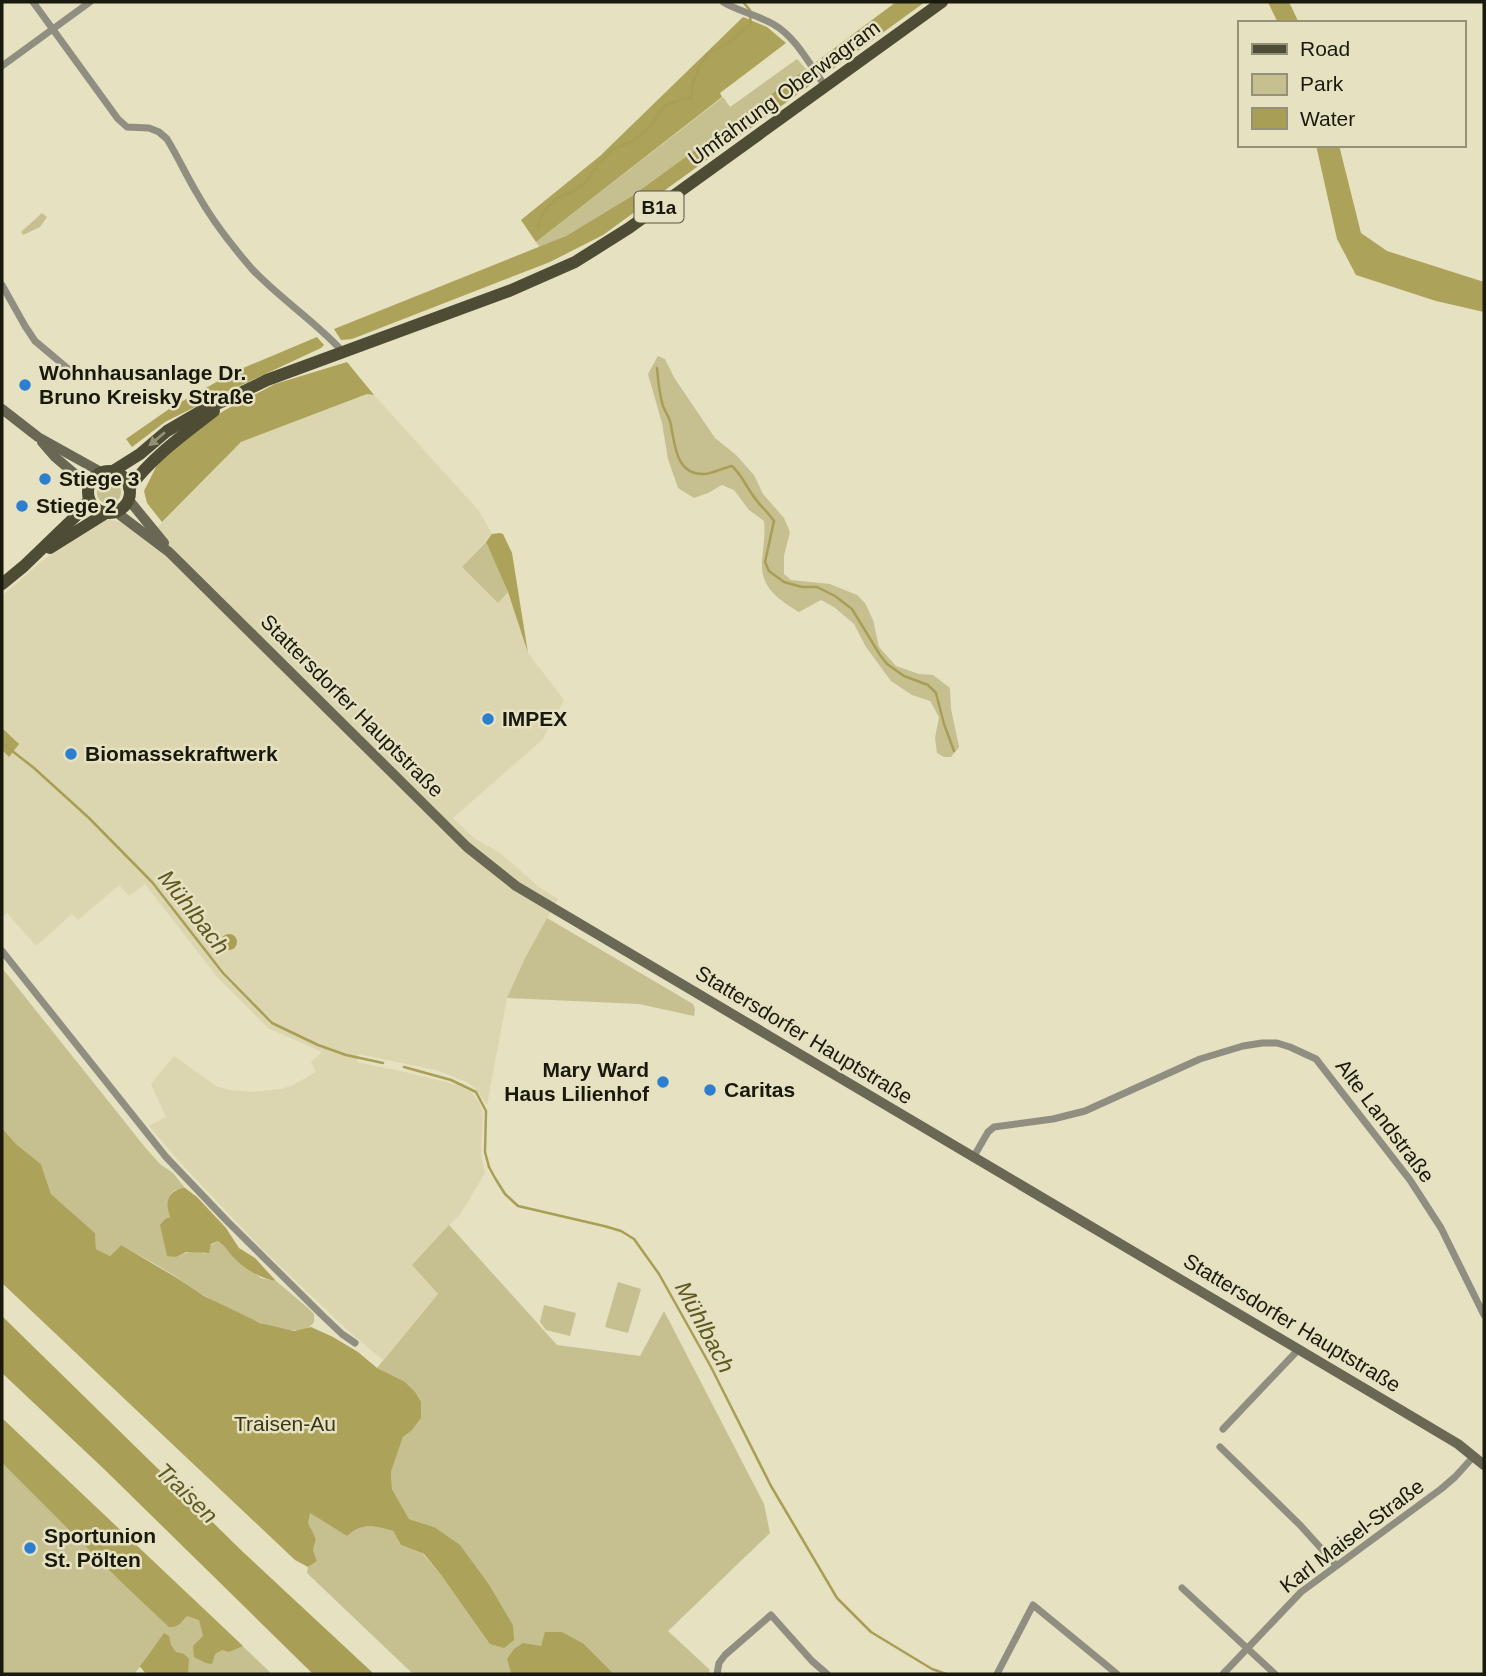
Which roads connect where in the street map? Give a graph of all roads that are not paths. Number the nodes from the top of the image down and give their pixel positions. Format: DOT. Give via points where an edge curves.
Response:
graph roads {
  1 [pos="33,2"];
  2 [pos="90,2"];
  3 [pos="723,2"];
  4 [pos="942,2"];
  5 [pos="53,30"];
  6 [pos="2,66"];
  7 [pos="825,86"];
  8 [pos="2,285"];
  9 [pos="343,352"];
  10 [pos="73,373"];
  11 [pos="2,409"];
  12 [pos="204,413"];
  13 [pos="38,437"];
  14 [pos="107,472"];
  15 [pos="89,485"];
  16 [pos="129,493"];
  17 [pos="89,500"];
  18 [pos="111,512"];
  19 [pos="169,552"];
  20 [pos="24,566"];
  21 [pos="2,584"];
  22 [pos="2,951"];
  23 [pos="973,1158"];
  24 [pos="1484,1315"];
  25 [pos="355,1343"];
  26 [pos="1299,1349"];
  27 [pos="1223,1429"];
  28 [pos="1220,1447"];
  29 [pos="1474,1456"];
  30 [pos="1484,1465"];
  31 [pos="1336,1565"];
  32 [pos="1182,1588"];
  33 [pos="1247,1648"];
  34 [pos="717,1674"];
  35 [pos="827,1674"];
  36 [pos="997,1674"];
  37 [pos="1118,1674"];
  38 [pos="1223,1674"];
  39 [pos="1275,1674"];
  1 -- 5 [label="street"];
  2 -- 5 [label="street"];
  3 -- 7 [label="street" via="772,23 787,35"];
  4 -- 7 [label="main road, Umfahrung Oberwagram / B1a"];
  5 -- 6 [label="street"];
  5 -- 9 [label="street" via="118,119 127,127 149,128 167,139 199,197 254,271"];
  7 -- 9 [label="main road, Umfahrung Oberwagram / B1a" via="629,229 575,262"];
  8 -- 10 [label="street" via="35,341"];
  9 -- 12 [label="main road, B1a" via="267,380"];
  11 -- 13 [label="main road"];
  12 -- 14 [label="main road, B1a, one-way" via="167,431 140,454"];
  12 -- 16 [label="main road, B1a" via="138,475"];
  13 -- 14 [label="main road"];
  13 -- 15 [label="main road"];
  14 -- 15 [label="main road, B1a" via="96,475"];
  14 -- 16 [label="main road" via="124,477"];
  15 -- 17 [label="main road"];
  16 -- 18 [label="main road, B1a" via="121,509"];
  16 -- 19 [label="main road, Stattersdorfer Hauptstraße"];
  17 -- 18 [label="main road" via="96,509"];
  17 -- 20 [label="main road, B1a"];
  18 -- 19 [label="main road, Stattersdorfer Hauptstraße"];
  18 -- 20 [label="main road, B1a"];
  19 -- 23 [label="main road, Stattersdorfer Hauptstraße" via="467,847 516,886"];
  20 -- 21 [label="main road, B1a"];
  22 -- 25 [label="street" via="166,1157"];
  23 -- 24 [label="street, Alte Landstraße" via="994,1127 1085,1111 1200,1059 1243,1046 1277,1043 1316,1059 1410,1180 1441,1228"];
  23 -- 26 [label="main road, Stattersdorfer Hauptstraße"];
  26 -- 27 [label="street"];
  26 -- 29 [label="main road, Stattersdorfer Hauptstraße"];
  28 -- 31 [label="street"];
  29 -- 30 [label="main road, Stattersdorfer Hauptstraße"];
  29 -- 31 [label="street, Karl Maisel-Straße" via="1441,1489"];
  31 -- 33 [label="street, Karl Maisel-Straße" via="1301,1592"];
  32 -- 33 [label="street"];
  33 -- 38 [label="street, Karl Maisel-Straße"];
  33 -- 39 [label="street"];
  34 -- 35 [label="street" via="725,1655 771,1615"];
  36 -- 37 [label="street" via="1033,1605"];
}
